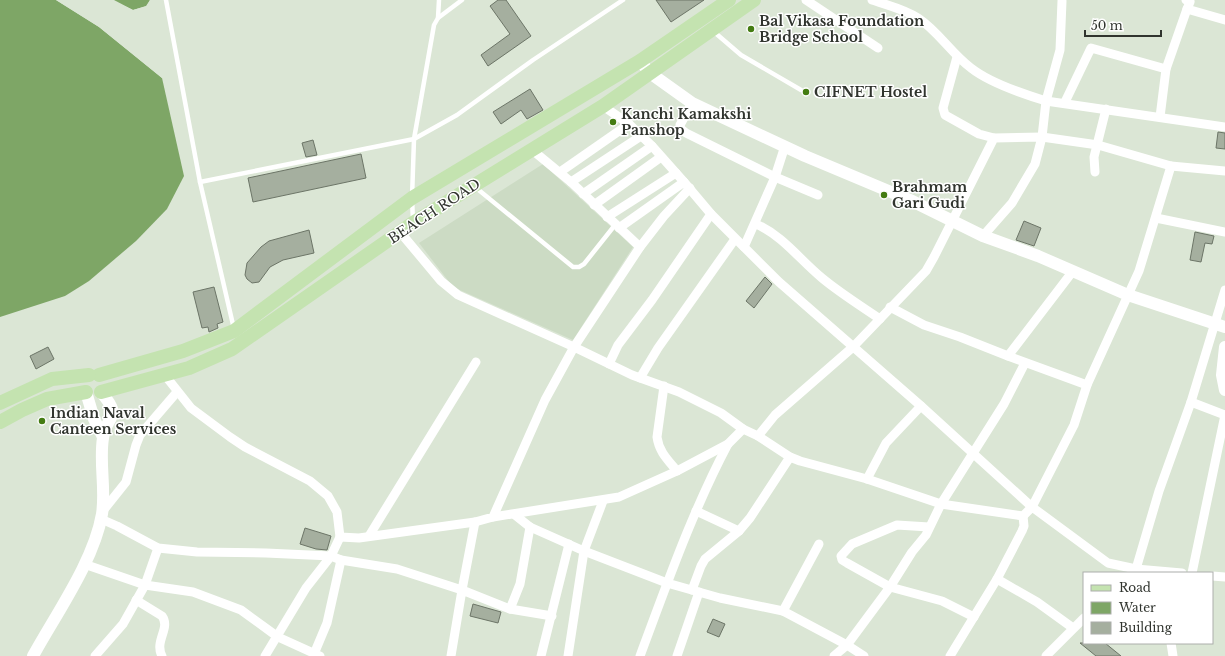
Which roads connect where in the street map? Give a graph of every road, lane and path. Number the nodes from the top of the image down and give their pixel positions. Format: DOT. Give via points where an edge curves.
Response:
graph roads {
  1 [pos="166,0"];
  2 [pos="439,0"];
  3 [pos="462,0"];
  4 [pos="622,0"];
  5 [pos="729,0"];
  6 [pos="754,0"];
  7 [pos="806,0"];
  8 [pos="872,0"];
  9 [pos="1062,1"];
  10 [pos="1189,3"];
  11 [pos="438,18"];
  12 [pos="1225,20"];
  13 [pos="712,30"];
  14 [pos="878,48"];
  15 [pos="957,57"];
  16 [pos="640,61"];
  17 [pos="1166,69"];
  18 [pos="650,73"];
  19 [pos="802,90"];
  20 [pos="1046,101"];
  21 [pos="1065,102"];
  22 [pos="692,103"];
  23 [pos="603,106"];
  24 [pos="1106,109"];
  25 [pos="1160,117"];
  26 [pos="629,124"];
  27 [pos="1225,126"];
  28 [pos="641,136"];
  29 [pos="994,138"];
  30 [pos="1042,138"];
  31 [pos="414,139"];
  32 [pos="1098,145"];
  33 [pos="652,146"];
  34 [pos="785,146"];
  35 [pos="531,149"];
  36 [pos="661,157"];
  37 [pos="1171,166"];
  38 [pos="1225,171"];
  39 [pos="560,172"];
  40 [pos="1095,172"];
  41 [pos="676,173"];
  42 [pos="775,177"];
  43 [pos="200,182"];
  44 [pos="571,182"];
  45 [pos="473,185"];
  46 [pos="687,185"];
  47 [pos="583,194"];
  48 [pos="818,195"];
  49 [pos="412,198"];
  50 [pos="594,205"];
  51 [pos="711,214"];
  52 [pos="607,217"];
  53 [pos="1156,218"];
  54 [pos="952,219"];
  55 [pos="413,223"];
  56 [pos="756,224"];
  57 [pos="617,226"];
  58 [pos="400,232"];
  59 [pos="1225,232"];
  60 [pos="984,236"];
  61 [pos="735,239"];
  62 [pos="640,247"];
  63 [pos="744,247"];
  64 [pos="1073,271"];
  65 [pos="1225,290"];
  66 [pos="1128,294"];
  67 [pos="890,307"];
  68 [pos="880,319"];
  69 [pos="1220,326"];
  70 [pos="234,330"];
  71 [pos="574,347"];
  72 [pos="853,347"];
  73 [pos="1225,347"];
  74 [pos="1008,356"];
  75 [pos="476,362"];
  76 [pos="1025,363"];
  77 [pos="609,364"];
  78 [pos="164,374"];
  79 [pos="94,375"];
  80 [pos="640,378"];
  81 [pos="1087,385"];
  82 [pos="664,386"];
  83 [pos="1225,390"];
  84 [pos="86,392"];
  85 [pos="101,392"];
  86 [pos="177,392"];
  87 [pos="1191,402"];
  88 [pos="0,403"];
  89 [pos="921,406"];
  90 [pos="1225,415"];
  91 [pos="0,422"];
  92 [pos="743,429"];
  93 [pos="758,436"];
  94 [pos="103,437"];
  95 [pos="728,444"];
  96 [pos="974,454"];
  97 [pos="790,457"];
  98 [pos="677,471"];
  99 [pos="867,479"];
  100 [pos="603,501"];
  101 [pos="941,504"];
  102 [pos="1032,506"];
  103 [pos="696,510"];
  104 [pos="515,515"];
  105 [pos="102,516"];
  106 [pos="1023,516"];
  107 [pos="493,517"];
  108 [pos="475,522"];
  109 [pos="530,527"];
  110 [pos="929,527"];
  111 [pos="740,531"];
  112 [pos="369,536"];
  113 [pos="340,537"];
  114 [pos="569,544"];
  115 [pos="819,544"];
  116 [pos="158,548"];
  117 [pos="584,551"];
  118 [pos="331,556"];
  119 [pos="341,560"];
  120 [pos="84,564"];
  121 [pos="1134,571"];
  122 [pos="1170,572"];
  123 [pos="1192,572"];
  124 [pos="1213,576"];
  125 [pos="1225,577"];
  126 [pos="997,579"];
  127 [pos="667,583"];
  128 [pos="145,585"];
  129 [pos="890,588"];
  130 [pos="462,590"];
  131 [pos="696,591"];
  132 [pos="136,600"];
  133 [pos="510,610"];
  134 [pos="783,611"];
  135 [pos="552,616"];
  136 [pos="974,617"];
  137 [pos="1083,619"];
  138 [pos="1074,628"];
  139 [pos="278,637"];
  140 [pos="1171,644"];
  141 [pos="847,645"];
  142 [pos="317,655"];
  143 [pos="33,656"];
  144 [pos="95,656"];
  145 [pos="162,656"];
  146 [pos="265,656"];
  147 [pos="451,656"];
  148 [pos="541,656"];
  149 [pos="568,656"];
  150 [pos="640,656"];
  151 [pos="677,656"];
  152 [pos="834,656"];
  153 [pos="864,656"];
  154 [pos="950,656"];
  155 [pos="1046,656"];
  156 [pos="1173,656"];
  1 -- 43 [label="lane"];
  2 -- 11 [label="lane"];
  3 -- 11 [label="lane"];
  4 -- 31 [label="lane" via="457,115"];
  5 -- 16 [label="main road, BEACH ROAD"];
  6 -- 13 [label="main road, BEACH ROAD"];
  7 -- 14 [label="street"];
  8 -- 15 [label="street" via="909,12"];
  9 -- 20 [label="street" via="1060,50"];
  10 -- 12 [label="street"];
  10 -- 17 [label="street"];
  11 -- 31 [label="lane" via="434,25"];
  13 -- 18 [label="main road, BEACH ROAD"];
  13 -- 19 [label="lane" via="741,55"];
  15 -- 20 [label="street" via="972,70 1019,93"];
  15 -- 29 [label="street" via="943,108 945,115 979,134"];
  16 -- 18 [label="street"];
  16 -- 49 [label="main road, BEACH ROAD"];
  17 -- 21 [label="street" via="1091,48"];
  17 -- 25 [label="street"];
  18 -- 22 [label="street"];
  18 -- 23 [label="main road, BEACH ROAD"];
  20 -- 21 [label="street"];
  20 -- 30 [label="street"];
  21 -- 24 [label="street"];
  22 -- 34 [label="street"];
  22 -- 42 [label="street" via="680,125 681,129"];
  23 -- 26 [label="street"];
  23 -- 35 [label="main road, BEACH ROAD"];
  24 -- 25 [label="street"];
  24 -- 32 [label="street"];
  25 -- 27 [label="street"];
  26 -- 28 [label="street"];
  26 -- 39 [label="street"];
  28 -- 33 [label="street"];
  28 -- 44 [label="street"];
  29 -- 30 [label="street"];
  29 -- 54 [label="street"];
  30 -- 32 [label="street"];
  30 -- 60 [label="street" via="1035,164 1012,203"];
  31 -- 43 [label="lane"];
  31 -- 49 [label="lane"];
  32 -- 37 [label="street"];
  32 -- 40 [label="street" via="1094,157"];
  33 -- 36 [label="street"];
  33 -- 47 [label="street"];
  34 -- 42 [label="street"];
  34 -- 54 [label="street"];
  35 -- 39 [label="street"];
  35 -- 45 [label="main road, BEACH ROAD"];
  36 -- 41 [label="street"];
  36 -- 50 [label="street"];
  37 -- 38 [label="street"];
  37 -- 53 [label="street"];
  39 -- 44 [label="street"];
  41 -- 46 [label="street"];
  41 -- 52 [label="street"];
  42 -- 48 [label="street"];
  42 -- 56 [label="street"];
  43 -- 70 [label="lane"];
  44 -- 47 [label="street"];
  45 -- 55 [label="main road, BEACH ROAD"];
  45 -- 57 [label="lane" via="573,267 584,264"];
  46 -- 51 [label="street"];
  46 -- 57 [label="street"];
  46 -- 62 [label="street"];
  47 -- 50 [label="street"];
  49 -- 55 [label="lane"];
  49 -- 70 [label="main road, BEACH ROAD"];
  50 -- 52 [label="street"];
  51 -- 61 [label="street"];
  51 -- 77 [label="street" via="618,345"];
  52 -- 57 [label="street"];
  53 -- 59 [label="street"];
  53 -- 66 [label="street" via="1139,271"];
  54 -- 60 [label="street"];
  54 -- 67 [label="street" via="926,271"];
  55 -- 58 [label="main road, BEACH ROAD"];
  56 -- 63 [label="street"];
  56 -- 68 [label="street" via="768,230 799,255 821,278"];
  57 -- 62 [label="street"];
  58 -- 71 [label="street" via="448,288"];
  58 -- 78 [label="main road, BEACH ROAD" via="232,349 189,368"];
  60 -- 64 [label="street"];
  61 -- 63 [label="street"];
  61 -- 80 [label="street" via="658,348"];
  62 -- 71 [label="street"];
  63 -- 72 [label="street" via="779,282"];
  64 -- 66 [label="street"];
  64 -- 74 [label="street"];
  65 -- 69 [label="street"];
  66 -- 69 [label="street"];
  66 -- 81 [label="street"];
  67 -- 68 [label="street"];
  67 -- 74 [label="street" via="924,325"];
  68 -- 72 [label="street"];
  69 -- 87 [label="street"];
  70 -- 79 [label="main road, BEACH ROAD" via="182,351"];
  71 -- 77 [label="street"];
  71 -- 107 [label="street" via="545,400"];
  72 -- 89 [label="street"];
  72 -- 93 [label="street" via="775,415"];
  73 -- 83 [label="street" via="1222,375"];
  74 -- 76 [label="street"];
  75 -- 112 [label="street"];
  76 -- 81 [label="street"];
  76 -- 96 [label="street"];
  77 -- 80 [label="street"];
  78 -- 85 [label="main road, BEACH ROAD" via="137,384"];
  78 -- 86 [label="street"];
  79 -- 84 [label="main road" via="83,383"];
  79 -- 85 [label="main road" via="104,383"];
  79 -- 88 [label="main road, BEACH ROAD" via="52,379"];
  80 -- 82 [label="street"];
  81 -- 102 [label="street" via="1074,425"];
  82 -- 92 [label="street" via="721,413"];
  82 -- 98 [label="street" via="658,445 661,453"];
  84 -- 85 [label="main road" via="95,395"];
  84 -- 91 [label="main road" via="47,399"];
  84 -- 94 [label="street" via="94,419"];
  85 -- 94 [label="street" via="111,403 113,415"];
  86 -- 105 [label="street" via="140,435 126,482"];
  86 -- 113 [label="street" via="191,408 230,437 310,481 328,496 337,512"];
  87 -- 90 [label="street"];
  87 -- 121 [label="street"];
  89 -- 96 [label="street"];
  89 -- 99 [label="street" via="886,443"];
  90 -- 123 [label="street"];
  92 -- 93 [label="street"];
  92 -- 95 [label="street"];
  93 -- 97 [label="street"];
  94 -- 105 [label="street"];
  95 -- 98 [label="street"];
  95 -- 103 [label="street"];
  96 -- 101 [label="street"];
  96 -- 102 [label="street"];
  97 -- 99 [label="street" via="800,462"];
  97 -- 111 [label="street"];
  98 -- 100 [label="street" via="619,497"];
  99 -- 101 [label="street"];
  100 -- 104 [label="street"];
  100 -- 117 [label="street"];
  101 -- 106 [label="street"];
  101 -- 110 [label="street"];
  102 -- 106 [label="street"];
  102 -- 121 [label="street" via="1108,563"];
  103 -- 111 [label="street"];
  103 -- 127 [label="street"];
  104 -- 107 [label="street"];
  104 -- 109 [label="street"];
  105 -- 116 [label="street"];
  105 -- 120 [label="street"];
  106 -- 126 [label="street" via="1022,531"];
  107 -- 108 [label="street"];
  108 -- 112 [label="street"];
  108 -- 130 [label="street"];
  109 -- 114 [label="street"];
  109 -- 133 [label="street" via="520,584"];
  110 -- 129 [label="street"];
  110 -- 129 [label="street" via="897,525 852,544 841,556 842,560"];
  111 -- 131 [label="street" via="706,559 701,566"];
  112 -- 113 [label="street"];
  113 -- 118 [label="street"];
  114 -- 117 [label="street"];
  114 -- 135 [label="street"];
  115 -- 134 [label="street"];
  116 -- 118 [label="street" via="197,552"];
  116 -- 128 [label="street"];
  117 -- 127 [label="street"];
  117 -- 149 [label="street"];
  118 -- 119 [label="street"];
  118 -- 139 [label="street" via="306,588"];
  119 -- 130 [label="street" via="397,569"];
  119 -- 142 [label="street"];
  120 -- 128 [label="street"];
  120 -- 143 [label="street"];
  121 -- 122 [label="street"];
  124 -- 125 [label="street"];
  126 -- 136 [label="street"];
  126 -- 138 [label="street" via="1037,602"];
  127 -- 131 [label="street"];
  127 -- 150 [label="street"];
  128 -- 132 [label="street"];
  128 -- 139 [label="street" via="194,592 241,610"];
  129 -- 136 [label="street" via="942,601"];
  129 -- 141 [label="street"];
  130 -- 133 [label="street"];
  130 -- 147 [label="street"];
  131 -- 134 [label="street"];
  131 -- 151 [label="street"];
  132 -- 144 [label="street" via="123,624"];
  132 -- 145 [label="street" via="165,620 160,641"];
  133 -- 135 [label="street"];
  134 -- 141 [label="street"];
  135 -- 148 [label="street"];
  136 -- 154 [label="street"];
  137 -- 138 [label="street"];
  138 -- 155 [label="street"];
  139 -- 142 [label="street"];
  139 -- 146 [label="street"];
  140 -- 156 [label="street"];
  141 -- 152 [label="street"];
  141 -- 153 [label="street"];
}
